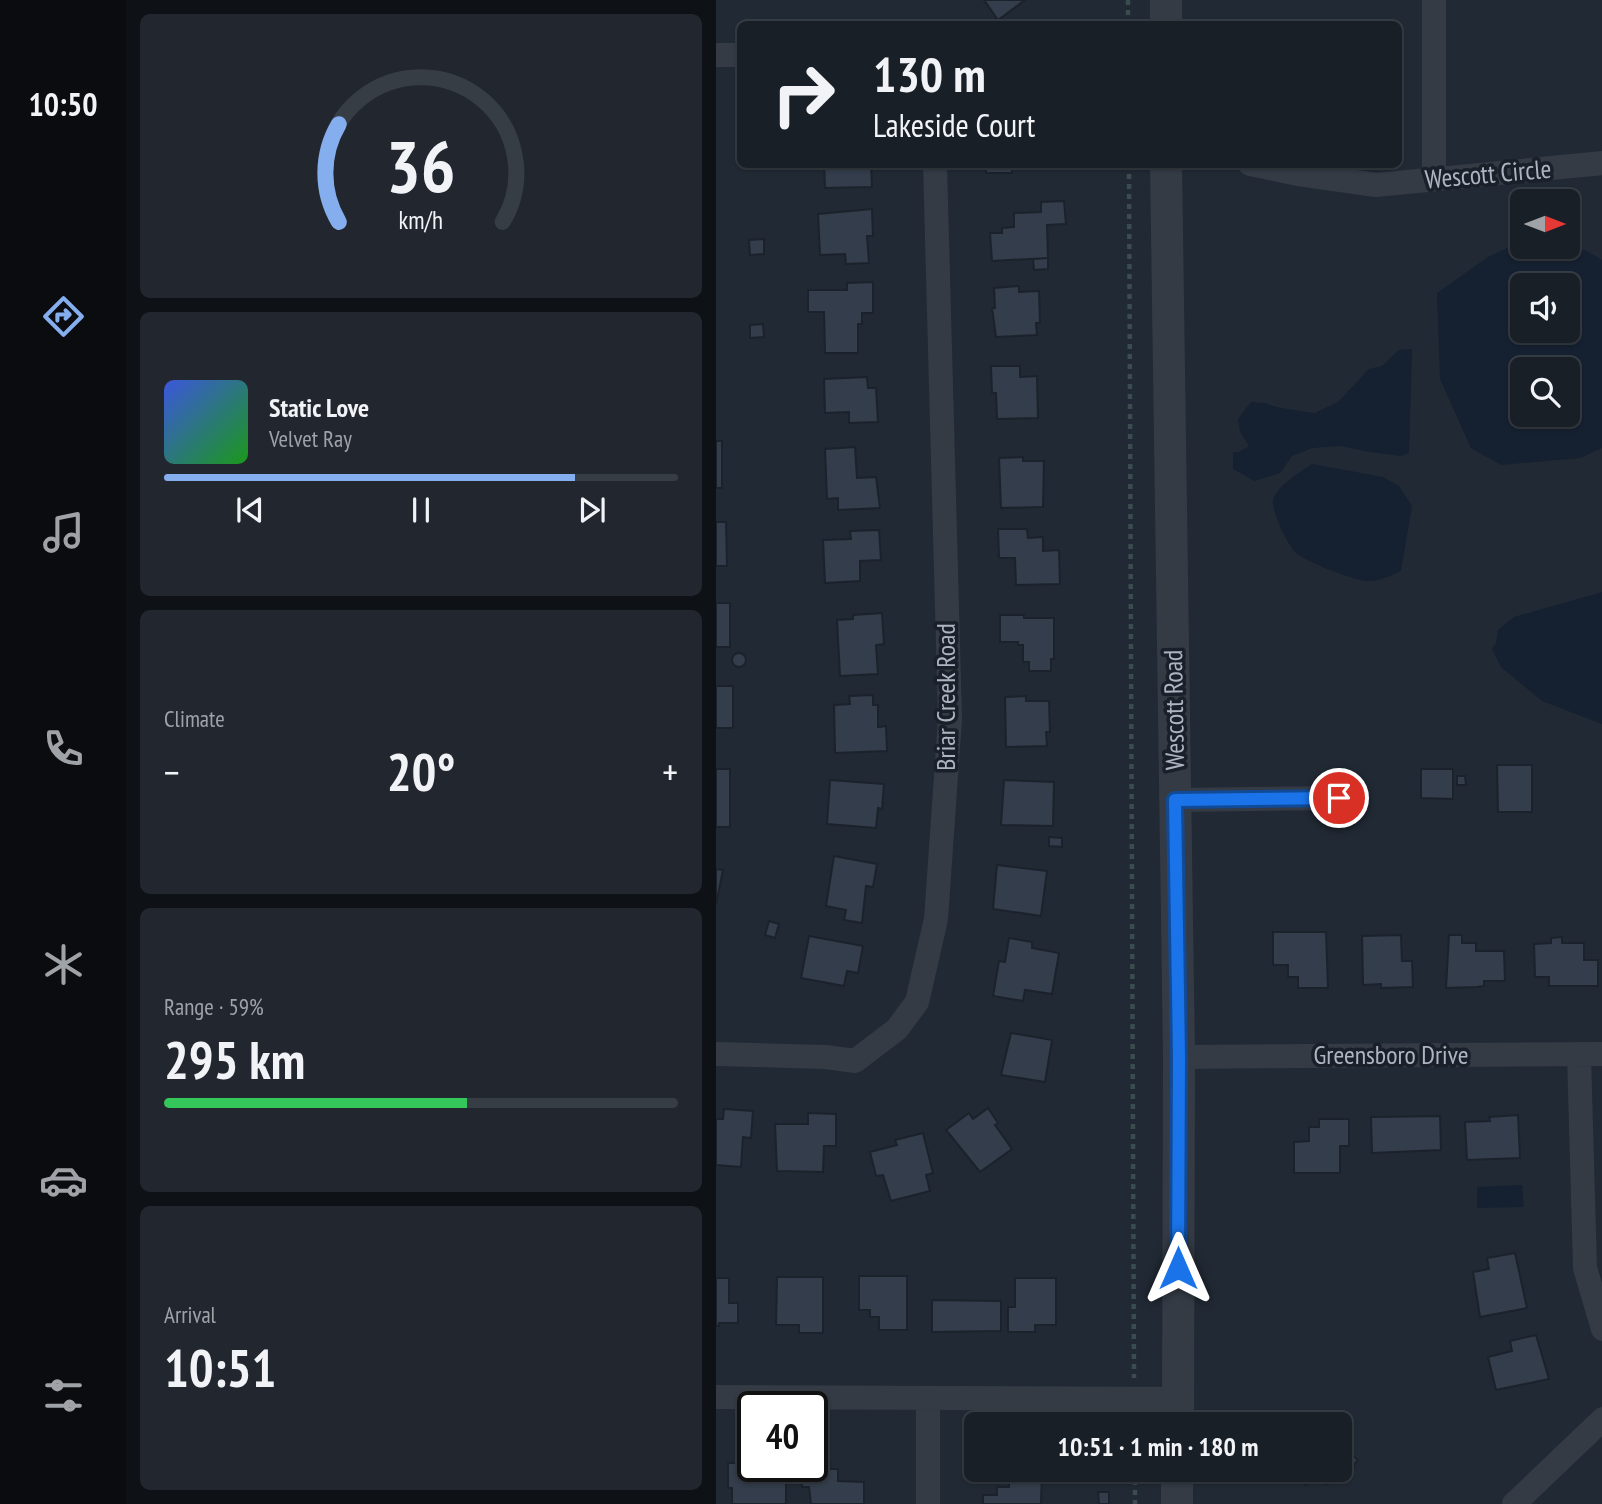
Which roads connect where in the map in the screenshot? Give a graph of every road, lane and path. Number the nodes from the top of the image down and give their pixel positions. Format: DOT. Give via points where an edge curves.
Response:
graph roads {
  1 [pos="1128,0"];
  2 [pos="1166,0"];
  3 [pos="1434,0"];
  4 [pos="1128,21"];
  5 [pos="1166,21"];
  6 [pos="716,55"];
  7 [pos="737,55"];
  8 [pos="1602,163"];
  9 [pos="935,168"];
  10 [pos="1129,168"];
  11 [pos="1166,168"];
  12 [pos="1269,168"];
  13 [pos="1434,179"];
  14 [pos="1339,798"];
  15 [pos="1175,800"];
  16 [pos="716,1054"];
  17 [pos="1591,1054"];
  18 [pos="1179,1057"];
  19 [pos="1602,1329"];
  20 [pos="716,1397"];
  21 [pos="928,1399"];
  22 [pos="1134,1399"];
  23 [pos="1178,1412"];
  24 [pos="1602,1419"];
  25 [pos="1135,1482"];
  26 [pos="1177,1482"];
  27 [pos="928,1504"];
  28 [pos="1135,1504"];
  29 [pos="1177,1504"];
  30 [pos="1514,1504"];
  1 -- 4 [label="path"];
  2 -- 5 [label="street"];
  3 -- 13 [label="street"];
  6 -- 7 [label="street"];
  8 -- 13 [label="street, Wescott Circle"];
  9 -- 16 [label="street, Briar Creek Road" via="950,719 936,919 917,1002 897,1029 855,1060"];
  10 -- 22 [label="path"];
  11 -- 15 [label="street, Wescott Road"];
  12 -- 13 [label="street, Wescott Circle" via="1376,185"];
  14 -- 15 [label="street"];
  15 -- 18 [label="street, Wescott Road"];
  17 -- 18 [label="street, Greensboro Drive"];
  17 -- 19 [label="street" via="1585,1268"];
  18 -- 23 [label="street, Wescott Road"];
  20 -- 21 [label="street"];
  21 -- 22 [label="street"];
  21 -- 27 [label="street"];
  22 -- 23 [label="street"];
  24 -- 30 [label="street"];
  25 -- 28 [label="path"];
  26 -- 29 [label="street"];
}
